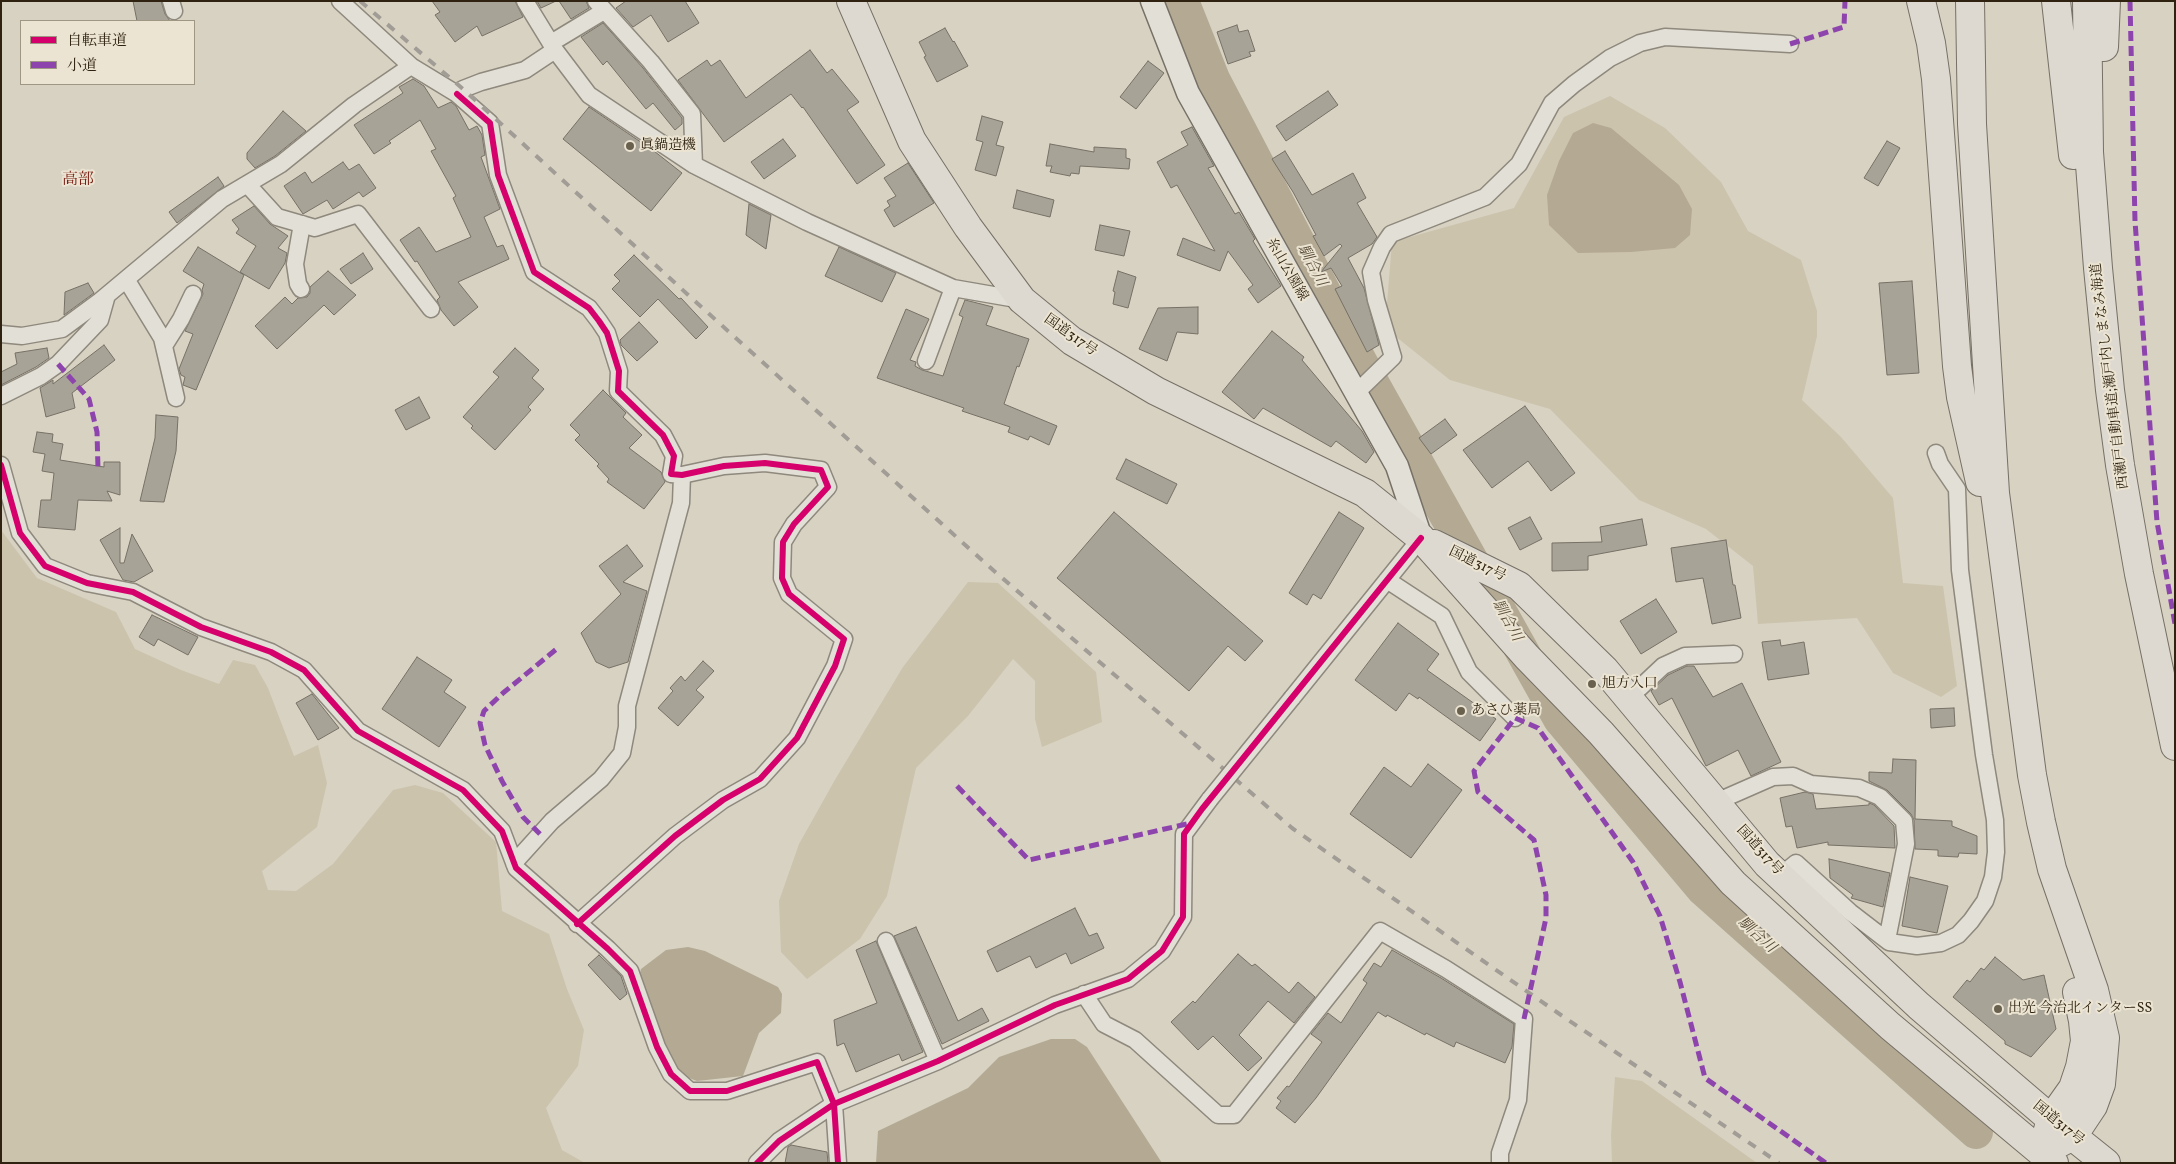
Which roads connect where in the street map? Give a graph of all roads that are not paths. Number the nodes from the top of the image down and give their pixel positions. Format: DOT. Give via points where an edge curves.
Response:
graph roads {
  1 [pos="340,1"];
  2 [pos="525,1"];
  3 [pos="851,1"];
  4 [pos="1152,1"];
  5 [pos="1920,1"];
  6 [pos="1970,1"];
  7 [pos="2056,1"];
  8 [pos="2087,1"];
  9 [pos="2106,1"];
  10 [pos="600,6"];
  11 [pos="1790,44"];
  12 [pos="553,47"];
  13 [pos="411,66"];
  14 [pos="457,94"];
  15 [pos="694,165"];
  16 [pos="247,184"];
  17 [pos="302,224"];
  18 [pos="126,279"];
  19 [pos="953,288"];
  20 [pos="301,289"];
  21 [pos="107,294"];
  22 [pos="193,294"];
  23 [pos="1022,300"];
  24 [pos="430,309"];
  25 [pos="1,334"];
  26 [pos="164,346"];
  27 [pos="926,361"];
  28 [pos="2110,390"];
  29 [pos="1357,392"];
  30 [pos="1,396"];
  31 [pos="176,398"];
  32 [pos="1936,453"];
  33 [pos="1,465"];
  34 [pos="2120,465"];
  35 [pos="682,475"];
  36 [pos="1421,538"];
  37 [pos="1386,580"];
  38 [pos="1734,654"];
  39 [pos="1629,698"];
  40 [pos="1515,718"];
  41 [pos="2175,746"];
  42 [pos="1716,802"];
  43 [pos="514,863"];
  44 [pos="1780,876"];
  45 [pos="577,924"];
  46 [pos="1887,940"];
  47 [pos="886,941"];
  48 [pos="1084,994"];
  49 [pos="938,1061"];
  50 [pos="834,1104"];
  51 [pos="2051,1120"];
  52 [pos="2073,1136"];
  53 [pos="2048,1158"];
  54 [pos="757,1163"];
  55 [pos="838,1163"];
  56 [pos="1500,1163"];
  57 [pos="2106,1163"];
  1 -- 13 [label="street"];
  2 -- 12 [label="street"];
  3 -- 23 [label="highway, 国道317号" via="912,141 968,227"];
  4 -- 29 [label="main road, 糸山公園線" via="1188,93"];
  5 -- 51 [label="highway" via="1936,78 1957,366 1982,490 2021,782 2040,873 2083,1021 2085,1041 2080,1067 2072,1088"];
  6 -- 52 [label="highway" via="1972,124 1995,493 2041,822 2052,869 2094,990 2105,1038 2101,1084 2093,1106"];
  7 -- 34 [label="highway" via="2087,268"];
  8 -- 28 [label="highway, 西瀬戸自動車道;瀬戸内しまなみ海道" via="2089,152"];
  9 -- 28 [label="highway" via="2102,117"];
  10 -- 12 [label="street"];
  10 -- 15 [label="street" via="651,62 692,114"];
  11 -- 29 [label="street" via="1665,37 1640,43 1610,58 1574,84 1552,103 1519,164 1485,197 1391,234 1371,272 1393,358"];
  12 -- 14 [label="street" via="525,70 480,82"];
  12 -- 15 [label="street" via="589,95"];
  13 -- 14 [label="street"];
  13 -- 16 [label="street" via="354,105 281,164"];
  14 -- 35 [label="street" via="490,123 498,175 534,272 590,308 600,321 619,371 618,391 663,435 674,456 671,474"];
  15 -- 19 [label="street" via="807,222"];
  16 -- 17 [label="street" via="277,217"];
  16 -- 18 [label="street" via="222,199"];
  17 -- 20 [label="street" via="295,264"];
  17 -- 24 [label="street" via="315,228 358,214"];
  18 -- 21 [label="street"];
  18 -- 26 [label="street"];
  19 -- 23 [label="street"];
  19 -- 27 [label="street"];
  21 -- 25 [label="street" via="62,329 22,336"];
  21 -- 30 [label="street" via="100,320 58,364"];
  22 -- 26 [label="street"];
  23 -- 36 [label="highway, 国道317号" via="1072,341 1156,391 1366,493"];
  26 -- 31 [label="street"];
  28 -- 34 [label="highway, 西瀬戸自動車道;瀬戸内しまなみ海道"];
  29 -- 36 [label="main road, 糸山公園線" via="1397,466"];
  32 -- 46 [label="street" via="1957,489 1960,570 1995,820 1996,852 1993,877 1985,901 1958,935 1941,943 1917,946"];
  33 -- 43 [label="street" via="20,533 45,566 87,583 133,592 201,627 271,652 304,670 358,731 463,790 502,831"];
  34 -- 41 [label="highway, 西瀬戸自動車道;瀬戸内しまなみ海道" via="2140,583"];
  35 -- 43 [label="street" via="681,503 627,706 622,753 601,779 552,822"];
  35 -- 45 [label="street" via="724,466 765,463 821,470 828,487 794,524 783,542 782,578 790,594 844,639 835,666 797,738 760,779 723,800 675,836"];
  36 -- 37 [label="street"];
  36 -- 39 [label="highway, 国道317号" via="1519,586"];
  36 -- 53 [label="highway, 国道317号" via="1526,657 1601,733 1733,883 1890,1026"];
  37 -- 40 [label="street" via="1442,616 1469,672"];
  37 -- 48 [label="street, bridge" via="1184,834 1183,917 1162,950 1128,979"];
  38 -- 39 [label="street" via="1685,656 1663,666"];
  39 -- 42 [label="highway, 国道317号"];
  42 -- 44 [label="highway, 国道317号"];
  42 -- 46 [label="street" via="1773,777 1793,776 1811,784 1859,788 1880,798 1904,820 1906,844"];
  43 -- 45 [label="street"];
  44 -- 46 [label="street" via="1796,863 1850,912"];
  44 -- 51 [label="highway, 国道317号" via="1919,1006"];
  45 -- 50 [label="street" via="630,971 657,1047 671,1074 690,1091 727,1091 817,1062"];
  47 -- 49 [label="street"];
  48 -- 49 [label="street"];
  48 -- 56 [label="street" via="1104,1024 1136,1040 1218,1115 1234,1115 1380,931 1524,1019 1518,1100 1500,1153"];
  49 -- 50 [label="street"];
  50 -- 54 [label="street" via="779,1141"];
  50 -- 55 [label="street"];
  51 -- 52 [label="highway, 国道317号"];
  51 -- 53 [label="highway"];
  52 -- 53 [label="highway"];
  52 -- 57 [label="highway, 国道317号"];
}
